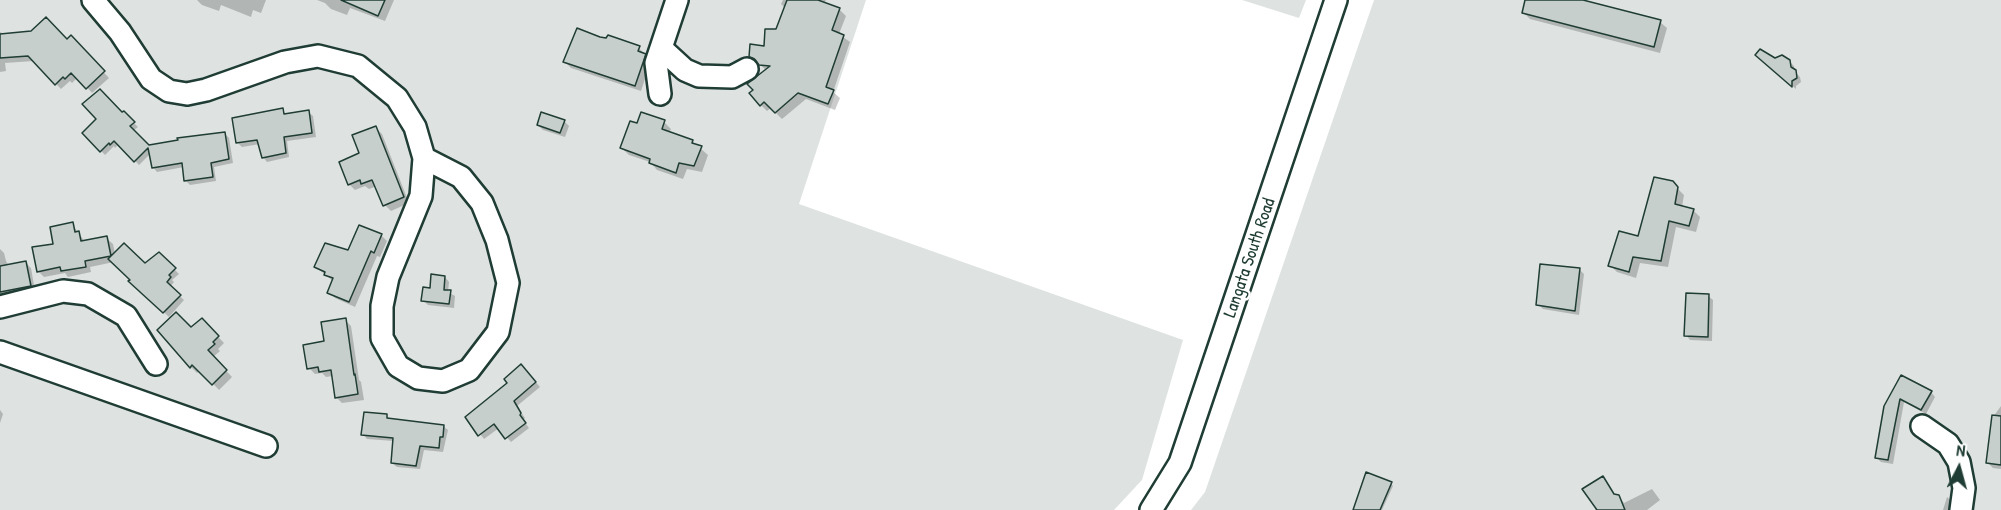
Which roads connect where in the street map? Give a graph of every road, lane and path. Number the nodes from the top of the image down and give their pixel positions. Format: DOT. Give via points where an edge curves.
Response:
graph roads {
  1 [pos="93,0"];
  2 [pos="677,0"];
  3 [pos="1336,0"];
  4 [pos="661,48"];
  5 [pos="747,69"];
  6 [pos="660,94"];
  7 [pos="424,158"];
  8 [pos="0,307"];
  9 [pos="0,352"];
  10 [pos="156,364"];
  11 [pos="1922,426"];
  12 [pos="266,446"];
  13 [pos="1151,510"];
  14 [pos="1961,510"];
  1 -- 7 [label="street" via="151,79 169,91 187,94 206,90 285,62 318,56 358,66 397,98 415,128"];
  2 -- 4 [label="street"];
  3 -- 13 [label="street, Langata South Road" via="1180,463"];
  4 -- 5 [label="street" via="685,70 699,76 732,77"];
  4 -- 6 [label="street" via="656,63"];
  7 -- 7 [label="street" via="421,196 388,277 382,306 382,338 398,366 418,378 443,381 469,370 498,332 508,283 482,203 461,177"];
  8 -- 10 [label="street" via="63,291 88,294 126,316"];
  9 -- 12 [label="street"];
  11 -- 14 [label="street" via="1948,444 1959,462 1964,488"];
}
